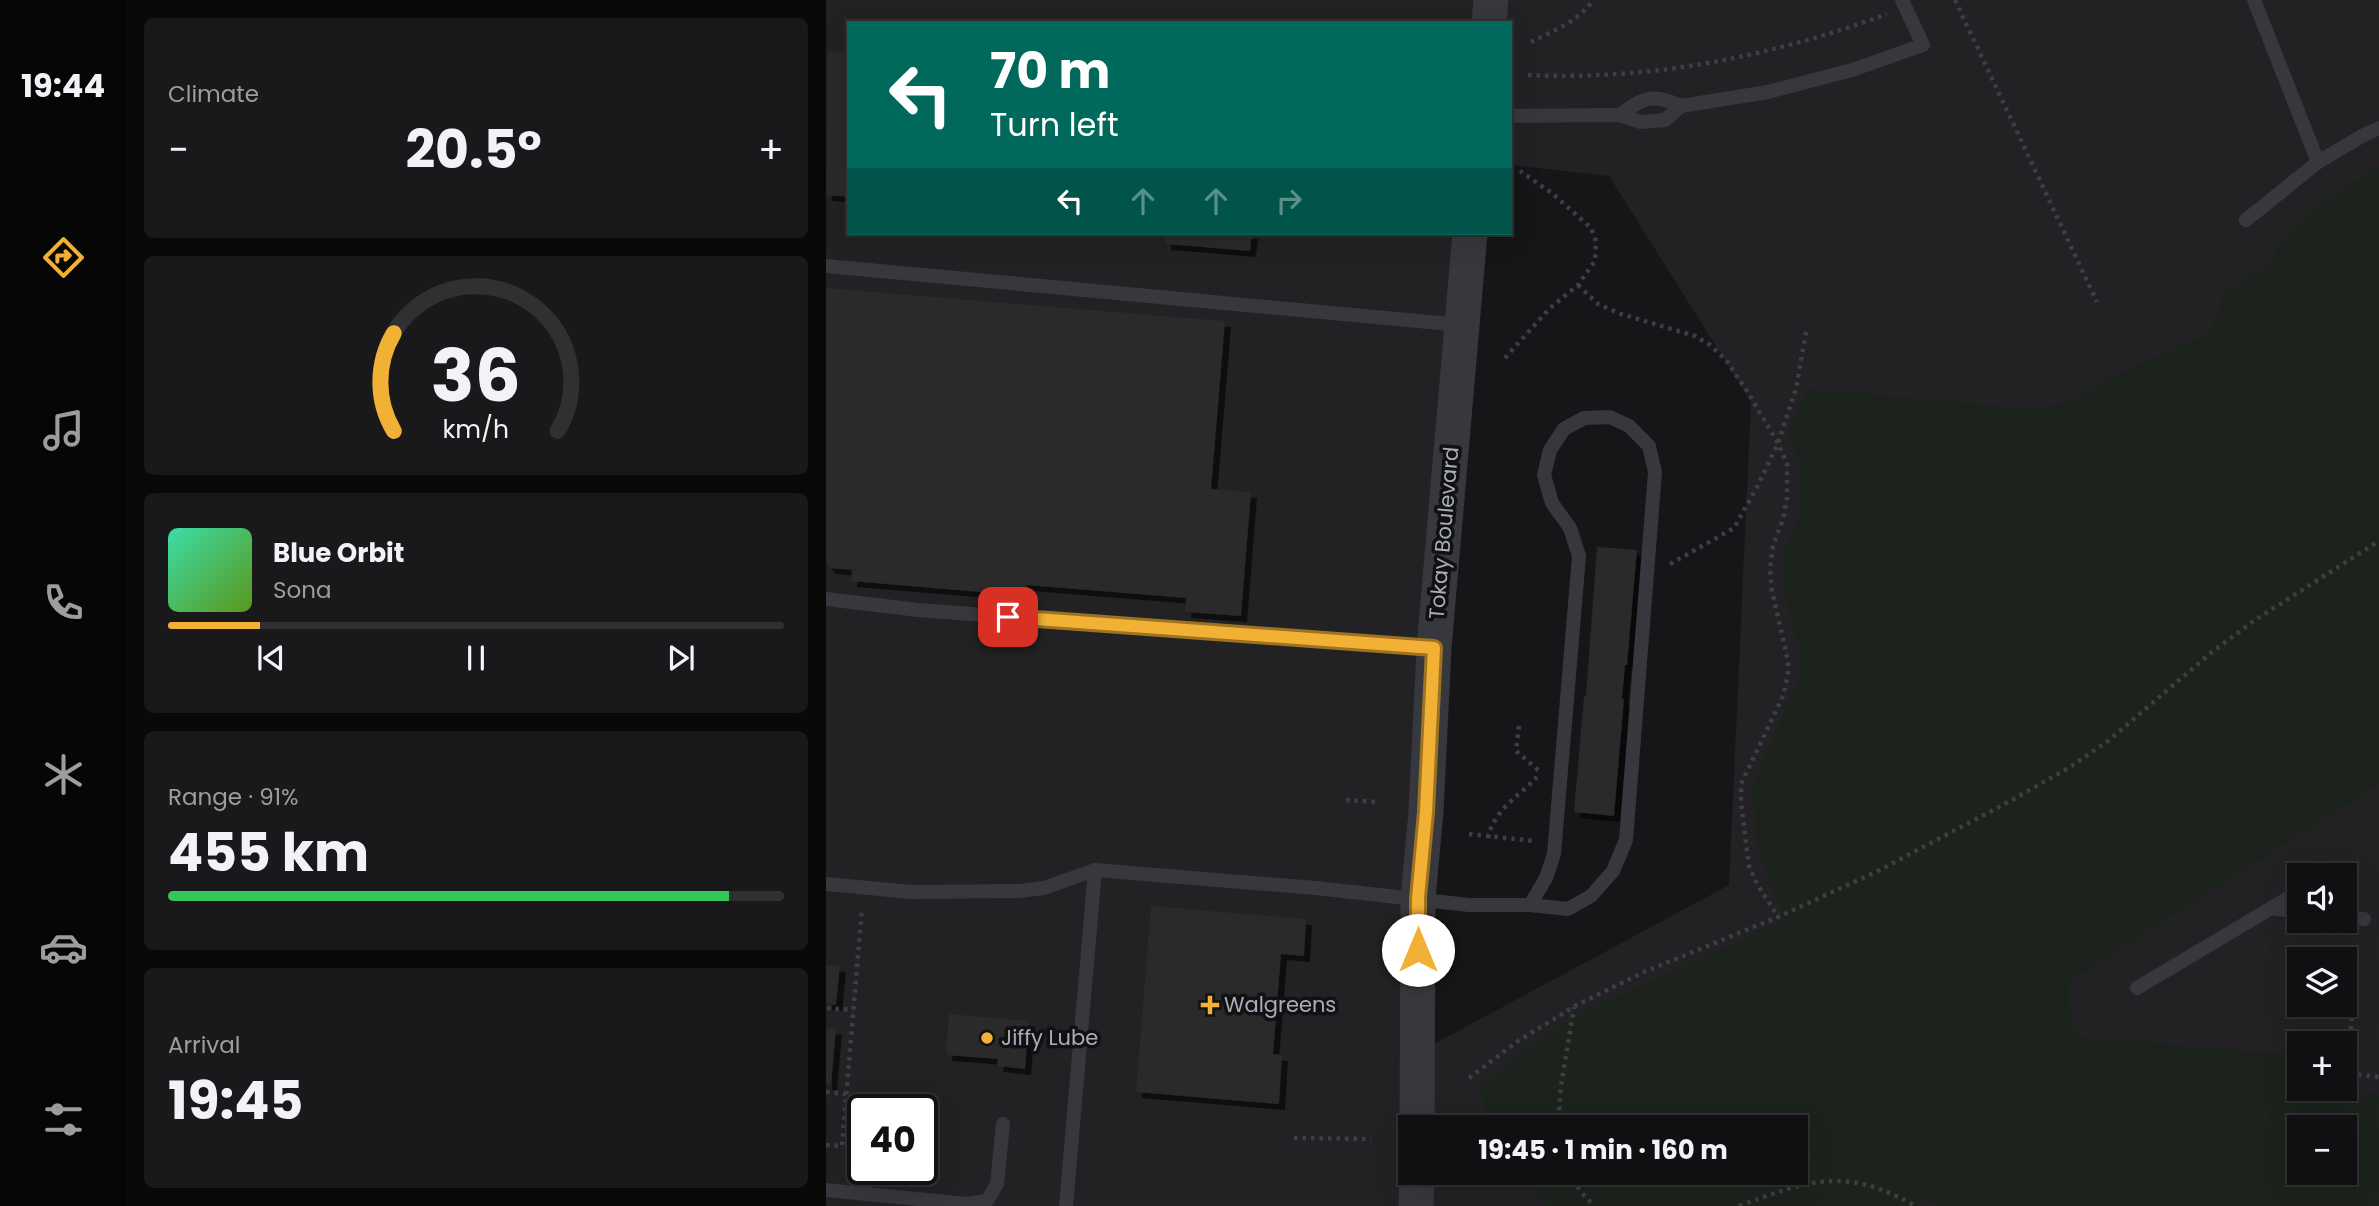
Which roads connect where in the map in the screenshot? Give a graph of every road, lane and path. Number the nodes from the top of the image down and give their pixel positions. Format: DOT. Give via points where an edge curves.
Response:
graph roads {
  1 [pos="1491,0"];
  2 [pos="1593,0"];
  3 [pos="1955,0"];
  4 [pos="2254,0"];
  5 [pos="1904,4"];
  6 [pos="1489,21"];
  7 [pos="1531,42"];
  8 [pos="1528,75"];
  9 [pos="1681,106"];
  10 [pos="1620,115"];
  11 [pos="1512,116"];
  12 [pos="2379,128"];
  13 [pos="2319,162"];
  14 [pos="1520,171"];
  15 [pos="2246,220"];
  16 [pos="1470,235"];
  17 [pos="826,266"];
  18 [pos="1578,285"];
  19 [pos="2097,302"];
  20 [pos="1462,325"];
  21 [pos="1807,327"];
  22 [pos="1505,358"];
  23 [pos="1778,443"];
  24 [pos="2379,541"];
  25 [pos="1647,575"];
  26 [pos="826,598"];
  27 [pos="1434,648"];
  28 [pos="1519,726"];
  29 [pos="1346,800"];
  30 [pos="1380,802"];
  31 [pos="1469,835"];
  32 [pos="1488,838"];
  33 [pos="1555,843"];
  34 [pos="1095,870"];
  35 [pos="826,884"];
  36 [pos="863,887"];
  37 [pos="1418,898"];
  38 [pos="2287,899"];
  39 [pos="1530,905"];
  40 [pos="2271,908"];
  41 [pos="2287,910"];
  42 [pos="1778,918"];
  43 [pos="2357,918"];
  44 [pos="2364,919"];
  45 [pos="2137,988"];
  46 [pos="1575,1006"];
  47 [pos="827,1008"];
  48 [pos="853,1010"];
  49 [pos="2352,1017"];
  50 [pos="2379,1077"];
  51 [pos="1469,1078"];
  52 [pos="826,1092"];
  53 [pos="846,1094"];
  54 [pos="1417,1115"];
  55 [pos="1559,1115"];
  56 [pos="1003,1124"];
  57 [pos="1294,1138"];
  58 [pos="1371,1139"];
  59 [pos="826,1145"];
  60 [pos="1417,1185"];
  61 [pos="1577,1185"];
  62 [pos="826,1190"];
  63 [pos="1066,1206"];
  64 [pos="1416,1206"];
  65 [pos="1594,1206"];
  66 [pos="1739,1206"];
  67 [pos="1915,1206"];
  1 -- 6 [label="street"];
  2 -- 7 [label="path" via="1563,26"];
  3 -- 19 [label="path"];
  4 -- 13 [label="lane"];
  5 -- 8 [label="path" via="1811,39 1737,58 1623,73"];
  5 -- 9 [label="lane" via="1923,45 1768,92"];
  9 -- 10 [label="lane" via="1664,98 1640,101"];
  9 -- 10 [label="lane" via="1665,120 1640,122"];
  10 -- 11 [label="lane"];
  12 -- 13 [label="lane"];
  13 -- 15 [label="lane"];
  14 -- 18 [label="path" via="1591,228 1595,261"];
  16 -- 20 [label="street, Tokay Boulevard"];
  17 -- 20 [label="lane"];
  18 -- 22 [label="path" via="1550,308"];
  18 -- 23 [label="path" via="1598,304 1710,345 1726,360"];
  20 -- 27 [label="street, Tokay Boulevard"];
  21 -- 23 [label="path" via="1796,389"];
  23 -- 25 [label="path" via="1734,528"];
  23 -- 42 [label="path" via="1787,464 1787,498 1770,568 1788,675 1783,696 1741,784 1749,866"];
  24 -- 42 [label="path" via="2255,620 2070,767 1886,867"];
  25 -- 33 [label="lane" via="1655,472 1649,446 1629,426 1610,417 1584,418 1564,429 1550,450 1544,475 1552,503 1570,528 1579,556"];
  25 -- 39 [label="lane" via="1626,840 1614,871 1591,896 1567,909"];
  26 -- 27 [label="lane" via="918,610"];
  27 -- 37 [label="street, Tokay Boulevard"];
  28 -- 32 [label="path" via="1516,751 1541,773 1501,810"];
  29 -- 30 [label="path"];
  31 -- 32 [label="path"];
  32 -- 33 [label="path"];
  33 -- 39 [label="lane" via="1546,878"];
  34 -- 36 [label="lane" via="1044,888 1019,891 911,892"];
  34 -- 37 [label="lane"];
  34 -- 63 [label="lane"];
  35 -- 36 [label="lane"];
  36 -- 48 [label="path"];
  37 -- 39 [label="lane" via="1469,905"];
  37 -- 54 [label="street, Tokay Boulevard"];
  38 -- 40 [label="lane"];
  40 -- 41 [label="lane"];
  40 -- 45 [label="lane"];
  42 -- 46 [label="path" via="1644,972"];
  43 -- 44 [label="lane"];
  46 -- 51 [label="path"];
  46 -- 55 [label="path"];
  47 -- 48 [label="path"];
  48 -- 53 [label="path"];
  49 -- 50 [label="path" via="2346,1073"];
  52 -- 53 [label="path"];
  53 -- 59 [label="path" via="842,1146"];
  56 -- 62 [label="lane" via="997,1184 987,1201 967,1204"];
  57 -- 58 [label="path"];
  60 -- 64 [label="street"];
  61 -- 65 [label="path"];
  66 -- 67 [label="path" via="1787,1188 1845,1180 1869,1184"];
}
